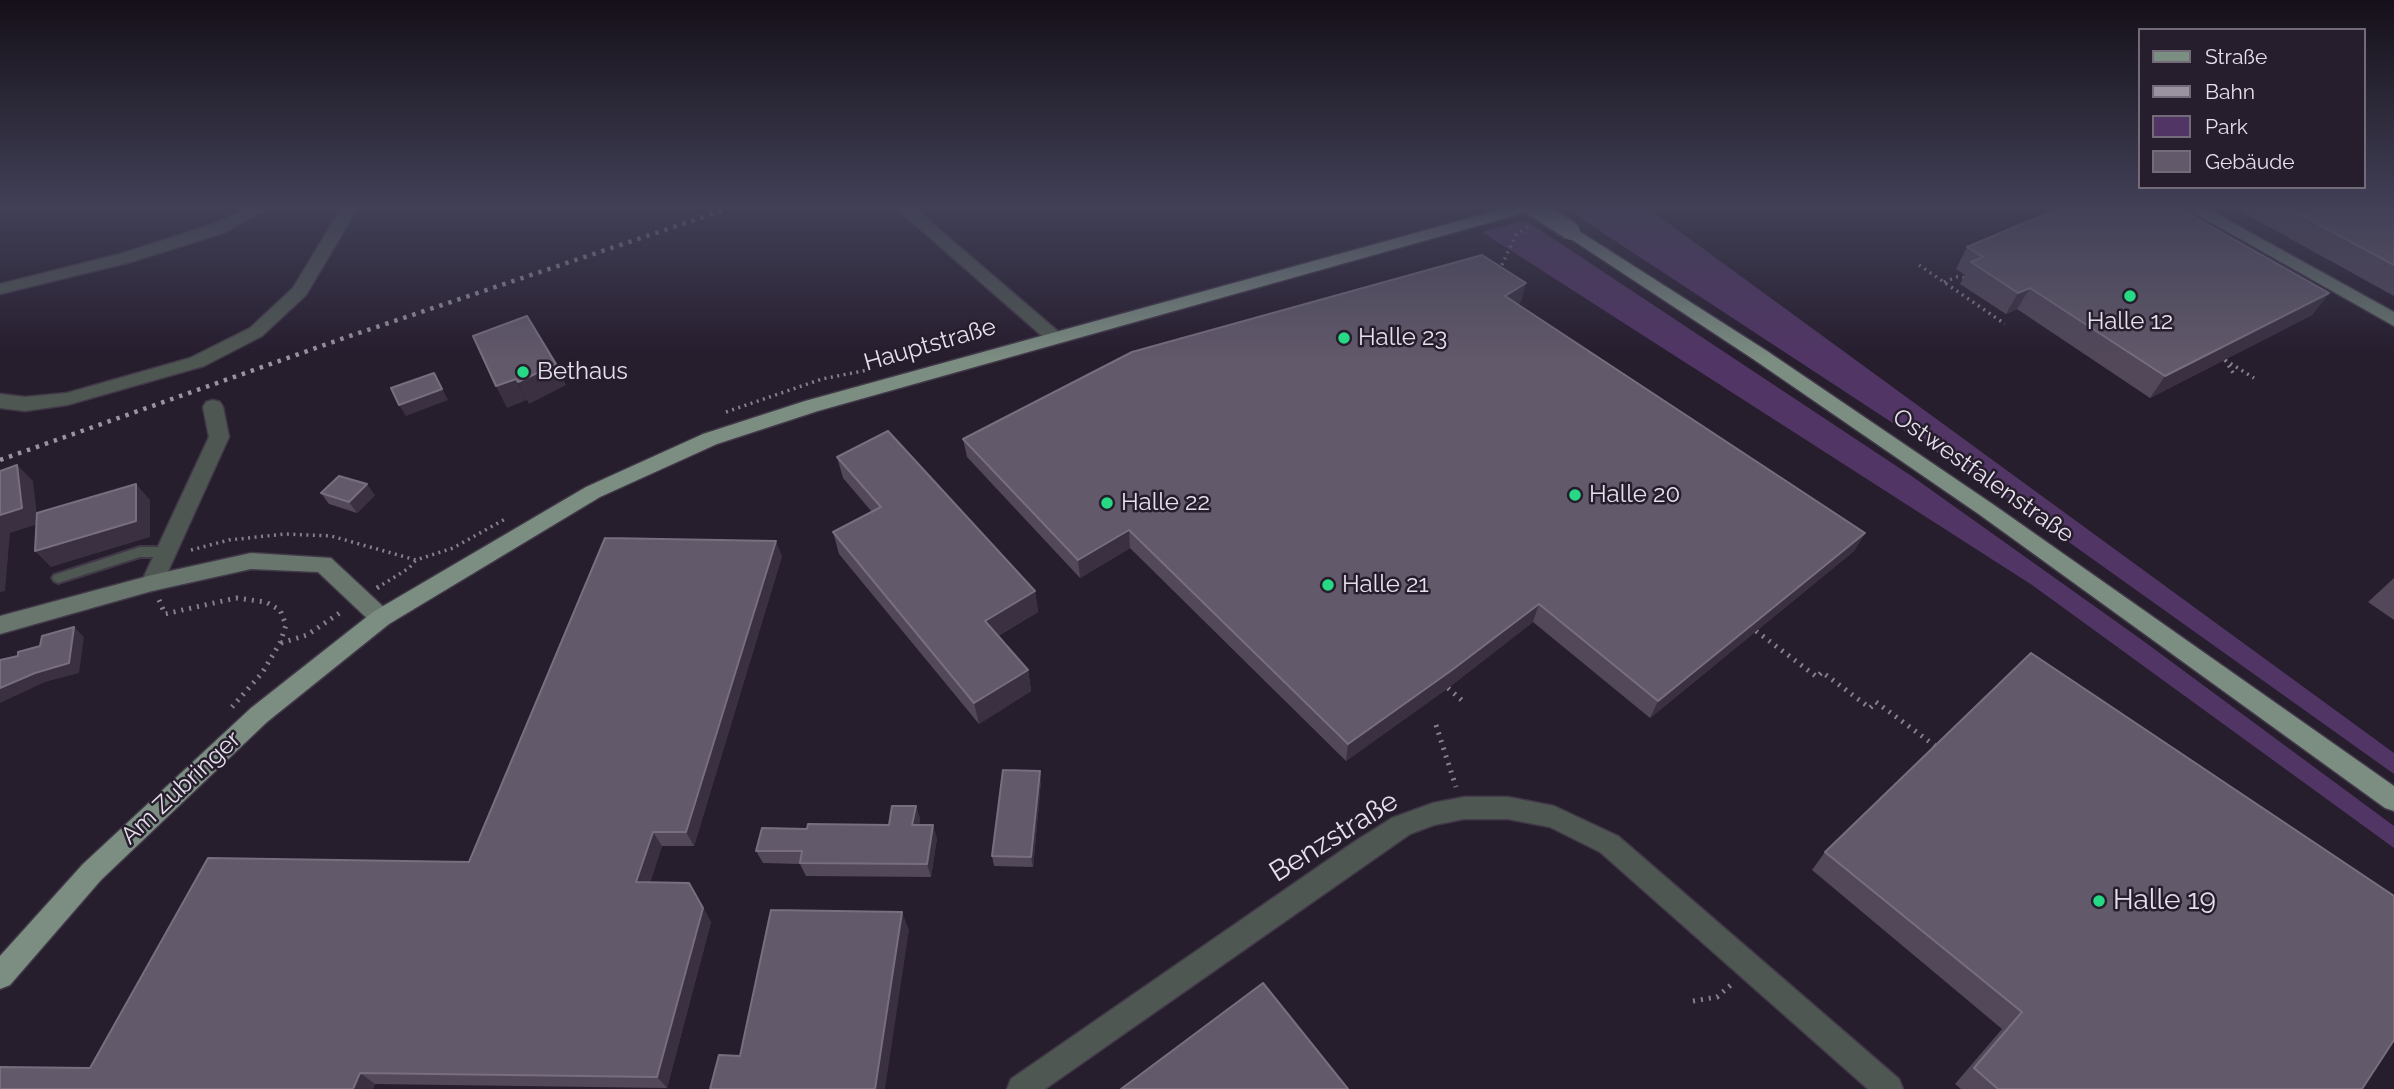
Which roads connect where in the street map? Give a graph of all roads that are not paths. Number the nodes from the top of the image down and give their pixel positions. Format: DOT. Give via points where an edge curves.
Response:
graph roads {
  1 [pos="126,258"];
  2 [pos="320,258"];
  3 [pos="962,258"];
  4 [pos="1346,258"];
  5 [pos="1612,258"];
  6 [pos="2283,258"];
  7 [pos="0,289"];
  8 [pos="2394,320"];
  9 [pos="1055,338"];
  10 [pos="0,401"];
  11 [pos="213,407"];
  12 [pos="165,552"];
  13 [pos="58,578"];
  14 [pos="152,583"];
  15 [pos="381,618"];
  16 [pos="0,625"];
  17 [pos="2394,800"];
  18 [pos="0,976"];
  19 [pos="1021,1089"];
  20 [pos="1889,1089"];
  1 -- 7 [label="street"];
  2 -- 10 [label="street" via="300,291 256,331 197,362 67,400"];
  3 -- 9 [label="street"];
  4 -- 9 [label="main road, Hauptstraße"];
  5 -- 17 [label="main road, Ostwestfalenstraße, bridge" via="1987,510"];
  6 -- 8 [label="street"];
  9 -- 15 [label="main road, Hauptstraße" via="710,439 593,492"];
  11 -- 12 [label="street" via="219,437"];
  12 -- 13 [label="lane" via="140,552"];
  12 -- 14 [label="street"];
  14 -- 15 [label="street" via="251,561 323,564"];
  14 -- 16 [label="street"];
  15 -- 18 [label="main road, Am Zubringer" via="259,715 92,872"];
  19 -- 20 [label="street, Benzstraße" via="1363,850 1401,826 1464,808 1508,808 1554,817 1609,844"];
}
